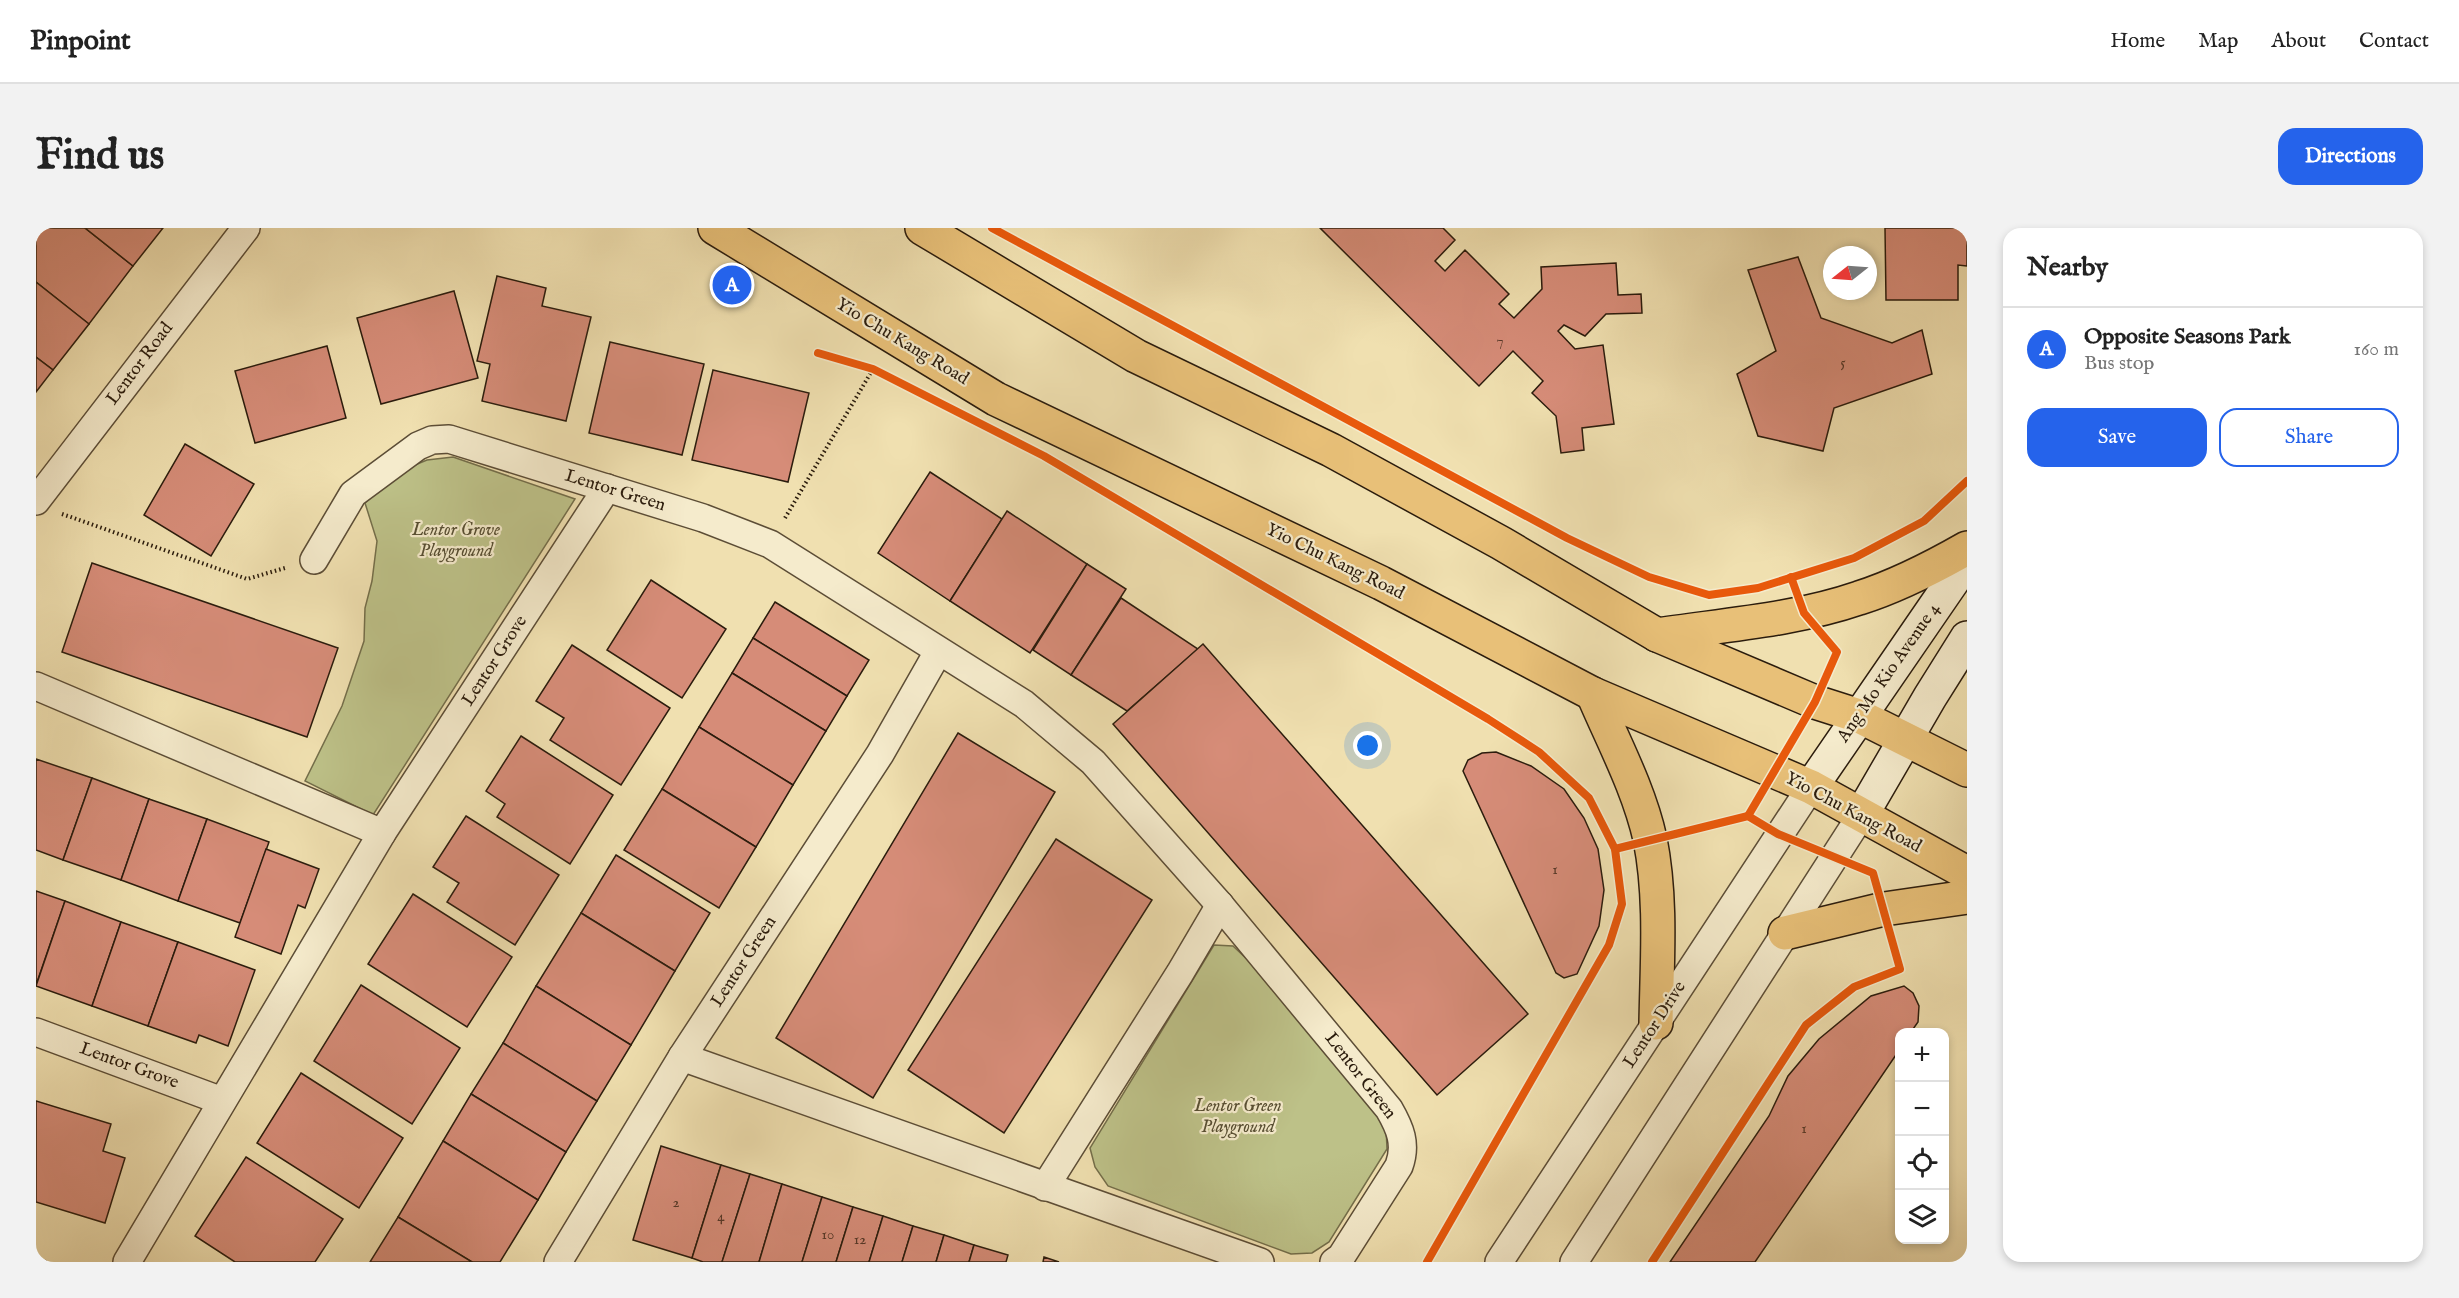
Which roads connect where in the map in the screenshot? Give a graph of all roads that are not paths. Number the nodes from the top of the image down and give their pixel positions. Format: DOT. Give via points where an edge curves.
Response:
graph roads {
  1 [pos="246,228"];
  2 [pos="715,228"];
  3 [pos="922,228"];
  4 [pos="608,489"];
  5 [pos="46,506"];
  6 [pos="1967,548"];
  7 [pos="314,560"];
  8 [pos="1967,560"];
  9 [pos="1657,635"];
  10 [pos="1967,638"];
  11 [pos="938,652"];
  12 [pos="36,686"];
  13 [pos="1593,693"];
  14 [pos="1859,716"];
  15 [pos="1905,738"];
  16 [pos="1967,770"];
  17 [pos="1810,787"];
  18 [pos="1862,814"];
  19 [pos="382,832"];
  20 [pos="1967,873"];
  21 [pos="1967,897"];
  22 [pos="1220,905"];
  23 [pos="1785,933"];
  24 [pos="1656,1023"];
  25 [pos="36,1032"];
  26 [pos="682,1057"];
  27 [pos="222,1101"];
  28 [pos="1045,1187"];
  29 [pos="127,1262"];
  30 [pos="558,1262"];
  31 [pos="1260,1262"];
  32 [pos="1334,1262"];
  33 [pos="1499,1262"];
  34 [pos="1574,1262"];
  1 -- 5 [label="street, Lentor Road"];
  2 -- 13 [label="main road, Yio Chu Kang Road" via="996,399 1381,583"];
  3 -- 9 [label="main road" via="1136,356 1330,450 1501,543"];
  4 -- 7 [label="street, Lentor Green" via="449,439 432,440 353,494"];
  4 -- 11 [label="street, Lentor Green" via="703,518 770,544"];
  4 -- 19 [label="street, Lentor Grove"];
  6 -- 9 [label="main road" via="1924,573 1859,598 1804,613"];
  8 -- 14 [label="main road, Ang Mo Kio Avenue 4"];
  9 -- 14 [label="main road" via="1815,702"];
  10 -- 15 [label="main road"];
  11 -- 22 [label="street, Lentor Green" via="1024,704 1093,762"];
  11 -- 26 [label="street, Lentor Green" via="880,754"];
  12 -- 19 [label="street"];
  13 -- 17 [label="main road, Yio Chu Kang Road"];
  13 -- 24 [label="main road" via="1639,801 1650,839 1656,884"];
  14 -- 15 [label="main road"];
  14 -- 17 [label="main road, Ang Mo Kio Avenue 4"];
  15 -- 16 [label="main road"];
  15 -- 18 [label="main road"];
  17 -- 18 [label="main road, Yio Chu Kang Road"];
  17 -- 24 [label="street, Lentor Drive"];
  18 -- 20 [label="main road, Yio Chu Kang Road"];
  18 -- 23 [label="street"];
  19 -- 27 [label="street, Lentor Grove"];
  21 -- 23 [label="main road" via="1884,909"];
  22 -- 28 [label="street"];
  22 -- 32 [label="street, Lentor Green" via="1389,1109 1403,1140 1403,1155 1394,1174"];
  23 -- 34 [label="street"];
  24 -- 33 [label="street, Lentor Drive"];
  25 -- 27 [label="street, Lentor Grove"];
  26 -- 28 [label="street"];
  26 -- 30 [label="street, Lentor Green"];
  27 -- 29 [label="street, Lentor Grove"];
  28 -- 31 [label="street"];
}
